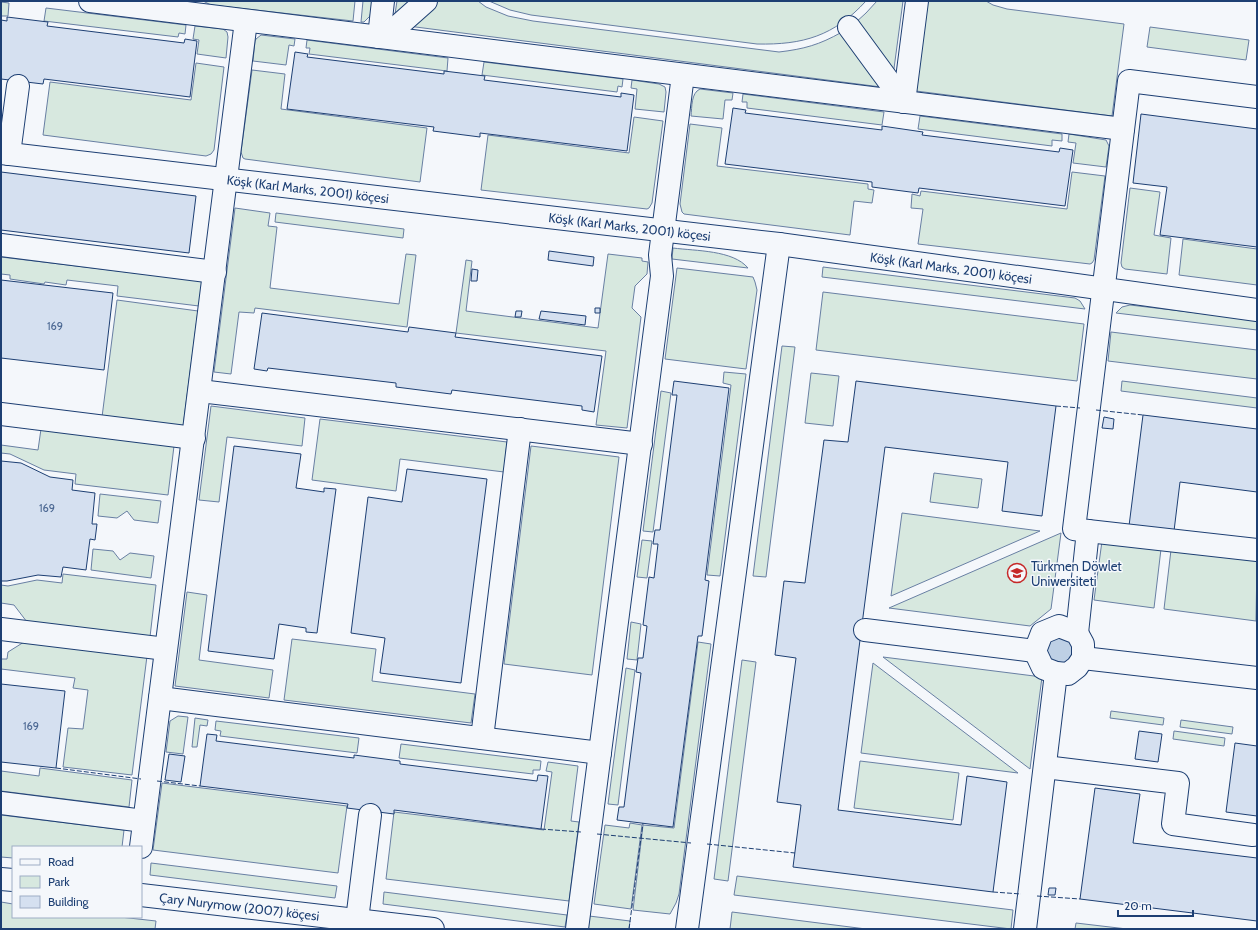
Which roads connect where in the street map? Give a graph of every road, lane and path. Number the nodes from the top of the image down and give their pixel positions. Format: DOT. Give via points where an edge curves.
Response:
graph roads {
  1 [pos="90,1"];
  2 [pos="383,1"];
  3 [pos="426,1"];
  4 [pos="917,1"];
  5 [pos="246,21"];
  6 [pos="849,27"];
  7 [pos="379,37"];
  8 [pos="683,75"];
  9 [pos="18,86"];
  10 [pos="1257,97"];
  11 [pos="904,102"];
  12 [pos="1123,129"];
  13 [pos="5,153"];
  14 [pos="226,179"];
  15 [pos="663,231"];
  16 [pos="779,244"];
  17 [pos="1,245"];
  18 [pos="215,272"];
  19 [pos="1103,288"];
  20 [pos="1257,310"];
  21 [pos="200,391"];
  22 [pos="1,414"];
  23 [pos="520,429"];
  24 [pos="194,438"];
  25 [pos="641,444"];
  26 [pos="1088,530"];
  27 [pos="1257,550"];
  28 [pos="1,629"];
  29 [pos="865,630"];
  30 [pos="1077,632"];
  31 [pos="166,649"];
  32 [pos="1035,651"];
  33 [pos="1083,658"];
  34 [pos="1056,673"];
  35 [pos="1257,678"];
  36 [pos="160,698"];
  37 [pos="482,738"];
  38 [pos="600,753"];
  39 [pos="1045,767"];
  40 [pos="1,803"];
  41 [pos="370,815"];
  42 [pos="144,821"];
  43 [pos="1253,835"];
  44 [pos="141,846"];
  45 [pos="1,879"];
  46 [pos="12,880"];
  47 [pos="142,895"];
  48 [pos="357,920"];
  49 [pos="433,929"];
  50 [pos="577,929"];
  51 [pos="687,929"];
  52 [pos="1025,929"];
  1 -- 5 [label="street"];
  2 -- 7 [label="street"];
  3 -- 7 [label="street" via="399,25"];
  4 -- 11 [label="street"];
  5 -- 7 [label="street"];
  5 -- 14 [label="street"];
  6 -- 11 [label="street"];
  7 -- 8 [label="street"];
  8 -- 11 [label="street"];
  8 -- 15 [label="street"];
  9 -- 13 [label="street"];
  10 -- 12 [label="street" via="1129,81"];
  11 -- 12 [label="street"];
  12 -- 19 [label="street"];
  13 -- 14 [label="street, Köşk (Karl Marks, 2001) köçesi"];
  14 -- 15 [label="street, Köşk (Karl Marks, 2001) köçesi"];
  14 -- 18 [label="street"];
  15 -- 16 [label="street, Köşk (Karl Marks, 2001) köçesi"];
  15 -- 25 [label="street" via="660,255 662,276"];
  16 -- 19 [label="street, Köşk (Karl Marks, 2001) köçesi"];
  16 -- 51 [label="street"];
  17 -- 18 [label="street"];
  18 -- 21 [label="street"];
  19 -- 20 [label="street, Köşk (Karl Marks, 2001) köçesi"];
  19 -- 26 [label="street" via="1074,529"];
  21 -- 23 [label="street"];
  21 -- 24 [label="street"];
  22 -- 24 [label="street"];
  23 -- 25 [label="street"];
  23 -- 37 [label="street"];
  24 -- 31 [label="street"];
  25 -- 38 [label="street"];
  26 -- 27 [label="street"];
  26 -- 30 [label="street"];
  28 -- 31 [label="street"];
  29 -- 32 [label="street"];
  30 -- 32 [label="street" via="1059,626 1042,633"];
  30 -- 33 [label="street" via="1084,644"];
  31 -- 36 [label="street"];
  32 -- 34 [label="street" via="1043,668"];
  33 -- 34 [label="street" via="1068,674"];
  33 -- 35 [label="street"];
  34 -- 39 [label="street"];
  36 -- 37 [label="street"];
  36 -- 42 [label="street"];
  37 -- 38 [label="street"];
  38 -- 50 [label="street"];
  39 -- 43 [label="street" via="1178,783 1172,824"];
  39 -- 52 [label="street"];
  40 -- 42 [label="street"];
  41 -- 48 [label="street"];
  42 -- 44 [label="street"];
  45 -- 46 [label="street"];
  47 -- 48 [label="street, Çary Nurymow (2007) köçesi"];
  48 -- 49 [label="street, Çary Nurymow (2007) köçesi"];
}
